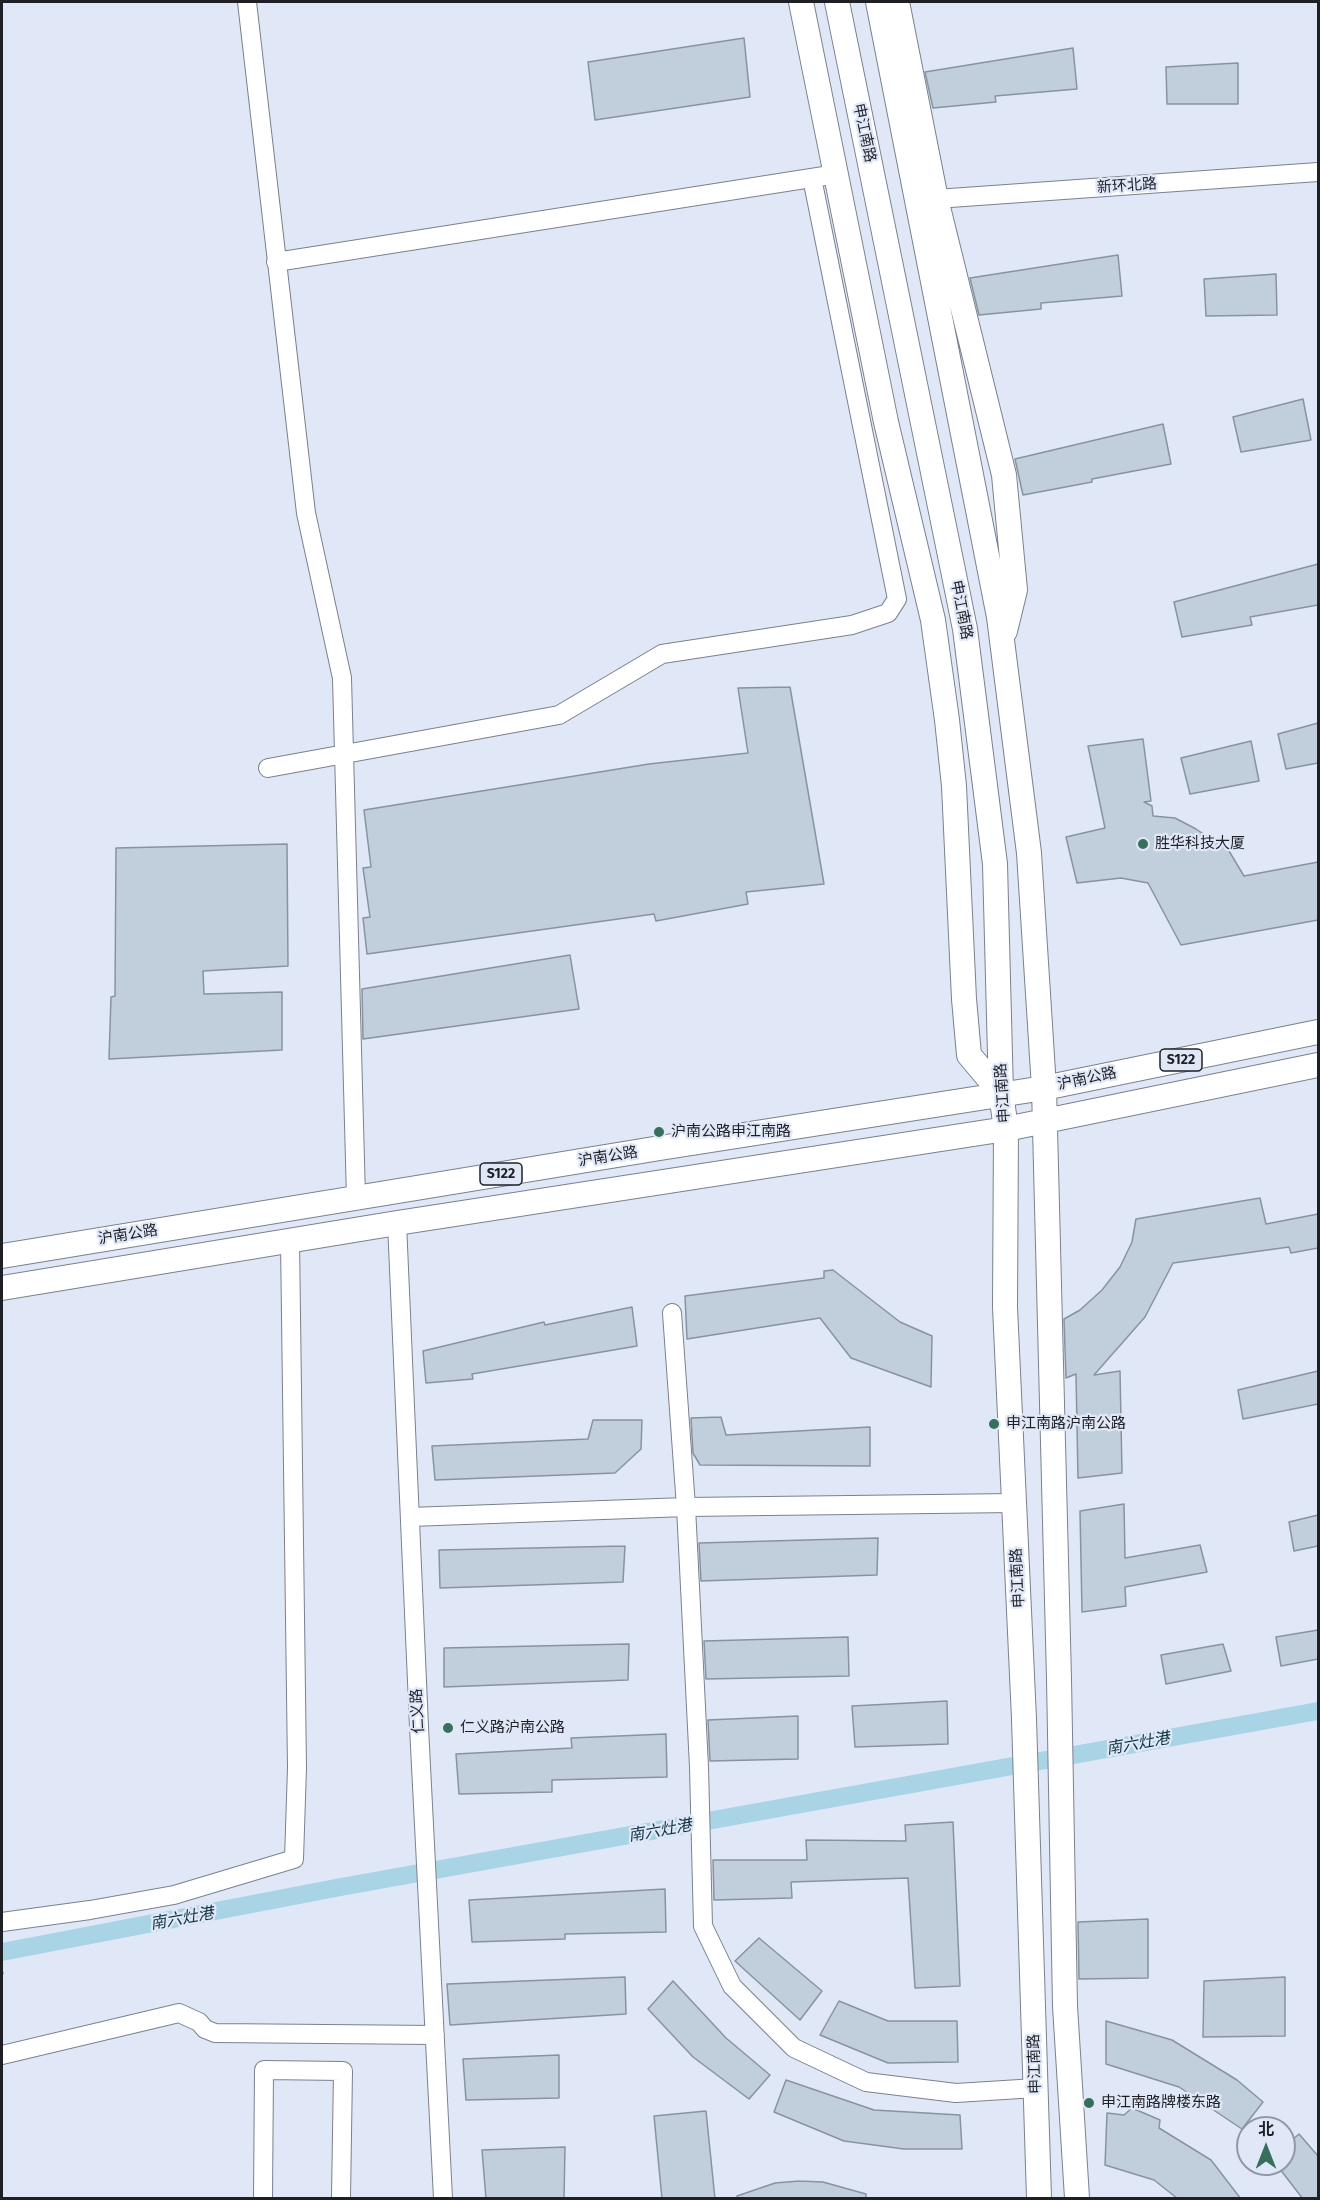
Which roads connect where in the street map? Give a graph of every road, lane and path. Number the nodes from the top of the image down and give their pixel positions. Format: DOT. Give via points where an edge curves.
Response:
graph roads {
  1 [pos="247,2"];
  2 [pos="801,2"];
  3 [pos="837,2"];
  4 [pos="878,2"];
  5 [pos="897,2"];
  6 [pos="1318,172"];
  7 [pos="824,176"];
  8 [pos="936,199"];
  9 [pos="276,262"];
  10 [pos="965,629"];
  11 [pos="1002,642"];
  12 [pos="344,754"];
  13 [pos="268,768"];
  14 [pos="954,786"];
  15 [pos="1318,1032"];
  16 [pos="1318,1065"];
  17 [pos="1044,1088"];
  18 [pos="1001,1094"];
  19 [pos="1045,1120"];
  20 [pos="1006,1129"];
  21 [pos="356,1198"];
  22 [pos="397,1223"];
  23 [pos="290,1240"];
  24 [pos="2,1256"];
  25 [pos="2,1288"];
  26 [pos="672,1313"];
  27 [pos="1014,1503"];
  28 [pos="686,1507"];
  29 [pos="410,1517"];
  30 [pos="2,1922"];
  31 [pos="8,1972"];
  32 [pos="2,1973"];
  33 [pos="435,2035"];
  34 [pos="2,2055"];
  35 [pos="1036,2088"];
  36 [pos="263,2199"];
  37 [pos="341,2199"];
  38 [pos="444,2199"];
  39 [pos="1039,2199"];
  40 [pos="1077,2199"];
  1 -- 9 [label="street"];
  2 -- 7 [label="main road"];
  3 -- 10 [label="main road, 申江南路"];
  4 -- 11 [label="main road"];
  5 -- 8 [label="main road"];
  6 -- 8 [label="street, 新环北路"];
  7 -- 9 [label="street"];
  7 -- 12 [label="street" via="897,599 888,613 852,625 662,654 559,715"];
  7 -- 14 [label="main road" via="933,620"];
  8 -- 11 [label="main road" via="1004,475 1015,590"];
  9 -- 12 [label="street" via="306,513 342,678"];
  10 -- 14 [label="main road" via="956,694"];
  10 -- 18 [label="main road, 申江南路" via="995,864"];
  11 -- 17 [label="main road" via="1029,853"];
  12 -- 13 [label="street"];
  12 -- 21 [label="street"];
  14 -- 18 [label="main road" via="969,1055"];
  15 -- 17 [label="main road, 沪南公路 / S122"];
  16 -- 19 [label="main road, 沪南公路 / S122"];
  17 -- 18 [label="main road, 沪南公路 / S122"];
  17 -- 19 [label="main road"];
  18 -- 20 [label="main road, 申江南路"];
  18 -- 21 [label="main road, 沪南公路 / S122"];
  19 -- 20 [label="main road, 沪南公路 / S122"];
  19 -- 40 [label="main road" via="1065,2006"];
  20 -- 22 [label="main road, 沪南公路 / S122"];
  20 -- 27 [label="main road, 申江南路" via="1005,1307"];
  21 -- 24 [label="main road, 沪南公路 / S122"];
  22 -- 23 [label="main road, 沪南公路 / S122"];
  22 -- 29 [label="street, 仁义路"];
  23 -- 25 [label="main road, 沪南公路 / S122"];
  23 -- 30 [label="street" via="297,1768 294,1859 174,1895"];
  26 -- 28 [label="street"];
  27 -- 28 [label="street"];
  27 -- 35 [label="main road, 申江南路"];
  28 -- 29 [label="street"];
  28 -- 35 [label="street" via="703,1926 732,1986 794,2048 866,2082 956,2093"];
  29 -- 33 [label="street, 仁义路"];
  31 -- 32 [label="path"];
  33 -- 34 [label="street" via="216,2033 179,2013"];
  33 -- 38 [label="street, 仁义路"];
  35 -- 39 [label="main road, 申江南路"];
  36 -- 37 [label="street" via="264,2070 344,2071"];
}
